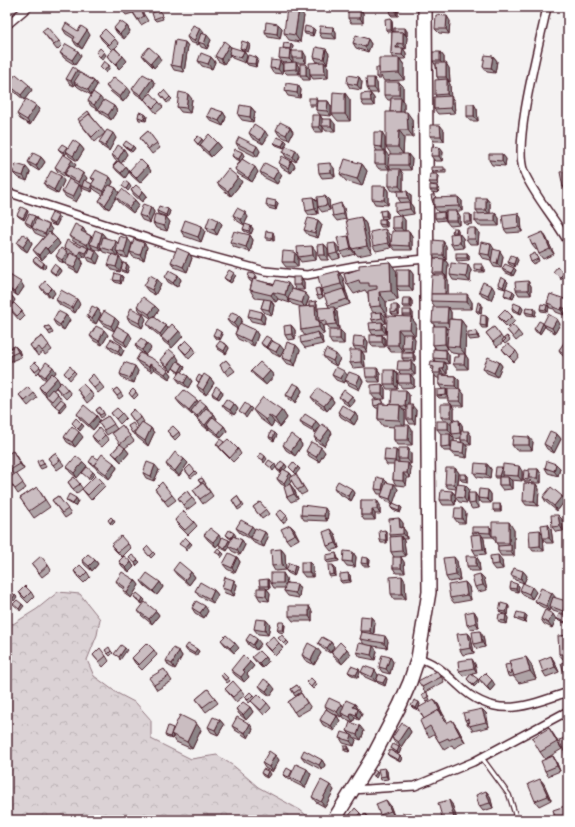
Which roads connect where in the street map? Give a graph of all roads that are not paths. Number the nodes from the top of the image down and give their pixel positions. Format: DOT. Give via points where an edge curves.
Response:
graph roads {
  1 [pos="28,7"];
  2 [pos="425,7"];
  3 [pos="547,7"];
  4 [pos="7,25"];
  5 [pos="7,192"];
  6 [pos="568,242"];
  7 [pos="426,259"];
  8 [pos="418,658"];
  9 [pos="568,692"];
  10 [pos="568,711"];
  11 [pos="482,758"];
  12 [pos="351,790"];
  13 [pos="334,820"];
  14 [pos="517,820"];
  1 -- 4 [label="street"];
  2 -- 7 [label="highway"];
  3 -- 6 [label="street" via="523,130 522,160 532,187"];
  5 -- 7 [label="street" via="165,244 265,271 308,275 360,265"];
  7 -- 8 [label="highway" via="429,592"];
  8 -- 9 [label="street" via="442,669 467,694 482,703 498,708 531,705"];
  8 -- 12 [label="highway" via="400,705 374,755"];
  10 -- 11 [label="street"];
  11 -- 12 [label="street" via="415,786"];
  11 -- 14 [label="lane" via="509,795"];
  12 -- 13 [label="highway"];
}
